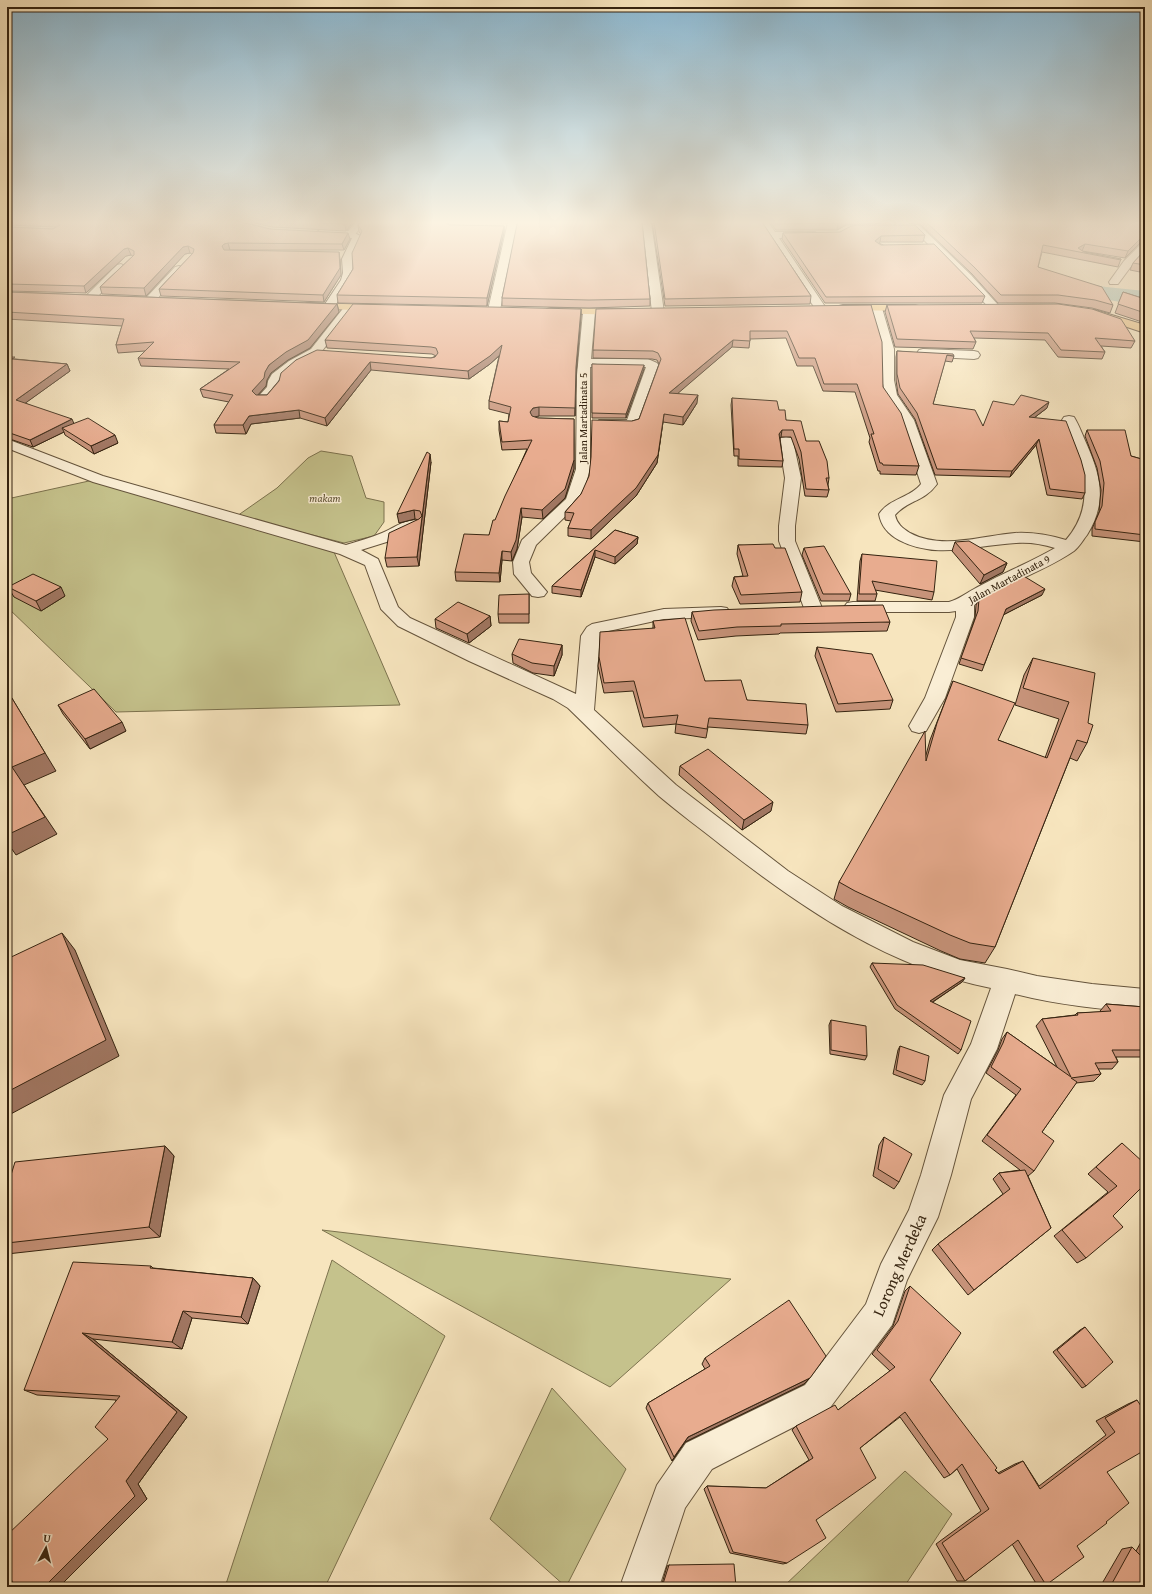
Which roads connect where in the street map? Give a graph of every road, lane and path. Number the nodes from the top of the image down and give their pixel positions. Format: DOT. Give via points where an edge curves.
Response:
graph roads {
  1 [pos="153,296"];
  2 [pos="335,296"];
  3 [pos="497,296"];
  4 [pos="659,296"];
  5 [pos="813,296"];
  6 [pos="985,296"];
  7 [pos="76,297"];
  8 [pos="91,297"];
  9 [pos="106,298"];
  10 [pos="135,299"];
  11 [pos="150,300"];
  12 [pos="166,300"];
  13 [pos="298,306"];
  14 [pos="329,307"];
  15 [pos="349,308"];
  16 [pos="387,308"];
  17 [pos="805,308"];
  18 [pos="820,308"];
  19 [pos="876,308"];
  20 [pos="929,308"];
  21 [pos="980,308"];
  22 [pos="995,308"];
  23 [pos="1008,308"];
  24 [pos="494,310"];
  25 [pos="541,311"];
  26 [pos="589,312"];
  27 [pos="662,312"];
  28 [pos="1145,329"];
  29 [pos="1145,338"];
  30 [pos="901,351"];
  31 [pos="315,352"];
  32 [pos="330,353"];
  33 [pos="974,355"];
  34 [pos="584,363"];
  35 [pos="264,399"];
  36 [pos="1069,420"];
  37 [pos="569,422"];
  38 [pos="584,422"];
  39 [pos="786,441"];
  40 [pos="7,443"];
  41 [pos="414,524"];
  42 [pos="1069,547"];
  43 [pos="346,550"];
  44 [pos="538,592"];
  45 [pos="965,603"];
  46 [pos="735,611"];
  47 [pos="584,712"];
  48 [pos="919,726"];
  49 [pos="1007,980"];
  50 [pos="1145,1001"];
  51 [pos="642,1581"];
  1 -- 11 [label="street"];
  2 -- 14 [label="street"];
  3 -- 24 [label="street"];
  4 -- 27 [label="street"];
  5 -- 18 [label="street"];
  6 -- 22 [label="street"];
  7 -- 8 [label="highway"];
  8 -- 9 [label="highway"];
  10 -- 11 [label="highway"];
  11 -- 12 [label="highway"];
  13 -- 14 [label="highway"];
  14 -- 15 [label="highway"];
  15 -- 16 [label="highway"];
  15 -- 31 [label="street"];
  17 -- 18 [label="highway"];
  18 -- 19 [label="highway"];
  19 -- 20 [label="highway"];
  19 -- 30 [label="street, Jalan Martadinata 9"];
  21 -- 22 [label="highway"];
  22 -- 23 [label="highway"];
  25 -- 26 [label="highway"];
  26 -- 27 [label="highway"];
  26 -- 34 [label="street, Jalan Martadinata 5"];
  28 -- 29 [label="highway" via="1084,314"];
  30 -- 33 [label="street"];
  30 -- 42 [label="street, Jalan Martadinata 9" via="888,380 890,395 907,420 929,484 925,491 892,507 887,514 888,522 893,529 915,542 928,545 966,545 1032,538"];
  31 -- 32 [label="street"];
  31 -- 35 [label="street" via="292,364 274,381 273,388"];
  34 -- 38 [label="street, Jalan Martadinata 5"];
  34 -- 38 [label="street" via="648,363 653,366 632,424"];
  36 -- 42 [label="street" via="1085,461 1093,498 1090,512"];
  37 -- 38 [label="street"];
  38 -- 44 [label="street, Jalan Martadinata 5" via="583,469 573,501 528,543 521,562 523,574"];
  39 -- 45 [label="street, Jalan Martadinata 9" via="793,476 787,541 819,608 949,606"];
  40 -- 43 [label="street" via="98,479"];
  41 -- 43 [label="street" via="387,537"];
  42 -- 45 [label="street, Jalan Martadinata 9" via="979,593"];
  43 -- 47 [label="street" via="372,563 390,609 404,622 560,694"];
  45 -- 48 [label="street" via="965,617 935,698"];
  46 -- 47 [label="street" via="664,614 593,631 590,636"];
  47 -- 49 [label="street" via="679,800 780,878 833,914 904,950 953,969"];
  49 -- 50 [label="street" via="1037,988"];
  49 -- 51 [label="street, Lorong Merdeka" via="983,1049 958,1095 922,1217 892,1275 880,1313 817,1398 699,1456 670,1498"];
}
